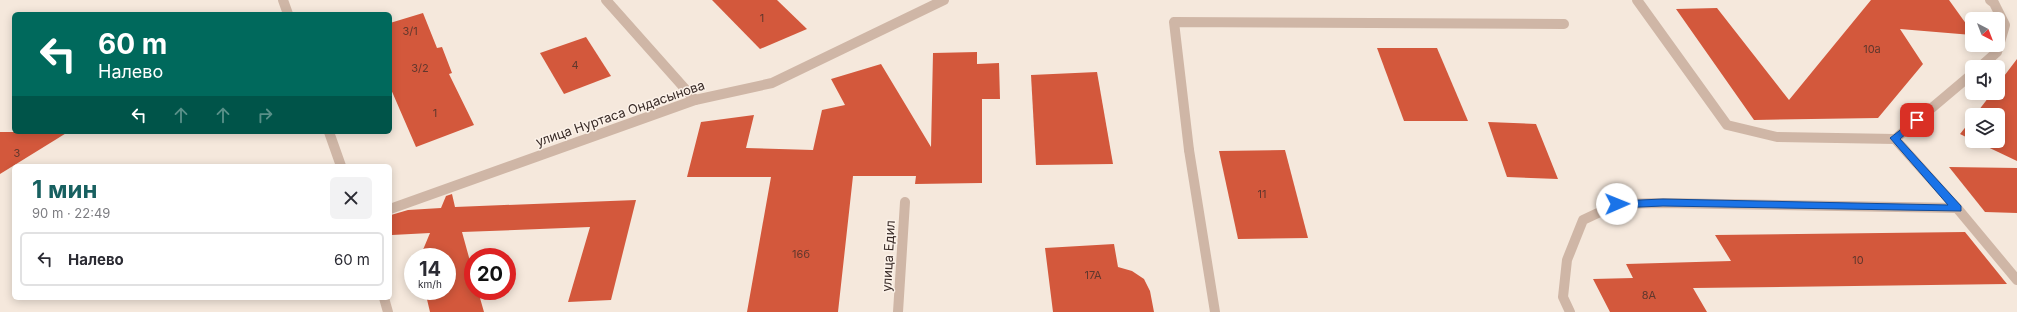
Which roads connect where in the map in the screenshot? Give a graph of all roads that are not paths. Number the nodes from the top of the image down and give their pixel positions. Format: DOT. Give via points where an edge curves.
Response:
graph roads {
  1 [pos="283,0"];
  2 [pos="606,0"];
  3 [pos="944,0"];
  4 [pos="1637,0"];
  5 [pos="1990,0"];
  6 [pos="287,12"];
  7 [pos="1564,24"];
  8 [pos="1988,60"];
  9 [pos="1965,80"];
  10 [pos="695,100"];
  11 [pos="330,134"];
  12 [pos="1895,138"];
  13 [pos="340,164"];
  14 [pos="905,202"];
  15 [pos="392,208"];
  16 [pos="1957,208"];
  17 [pos="2017,280"];
  18 [pos="385,300"];
  19 [pos="388,312"];
  20 [pos="898,312"];
  21 [pos="1215,312"];
  22 [pos="1570,312"];
  1 -- 6 [label="street"];
  2 -- 10 [label="street"];
  3 -- 10 [label="street, улица Нуртаса Ондасынова" via="772,83"];
  4 -- 12 [label="street" via="1727,125 1777,137"];
  5 -- 8 [label="street" via="2005,25 1997,52"];
  7 -- 21 [label="street" via="1174,22 1189,150"];
  9 -- 12 [label="street"];
  10 -- 15 [label="street, улица Нуртаса Ондасынова"];
  11 -- 13 [label="street"];
  12 -- 16 [label="street"];
  14 -- 20 [label="street, улица Едил"];
  16 -- 17 [label="street"];
  16 -- 22 [label="street" via="1617,204 1583,220 1567,260 1563,297"];
  18 -- 19 [label="street"];
}
